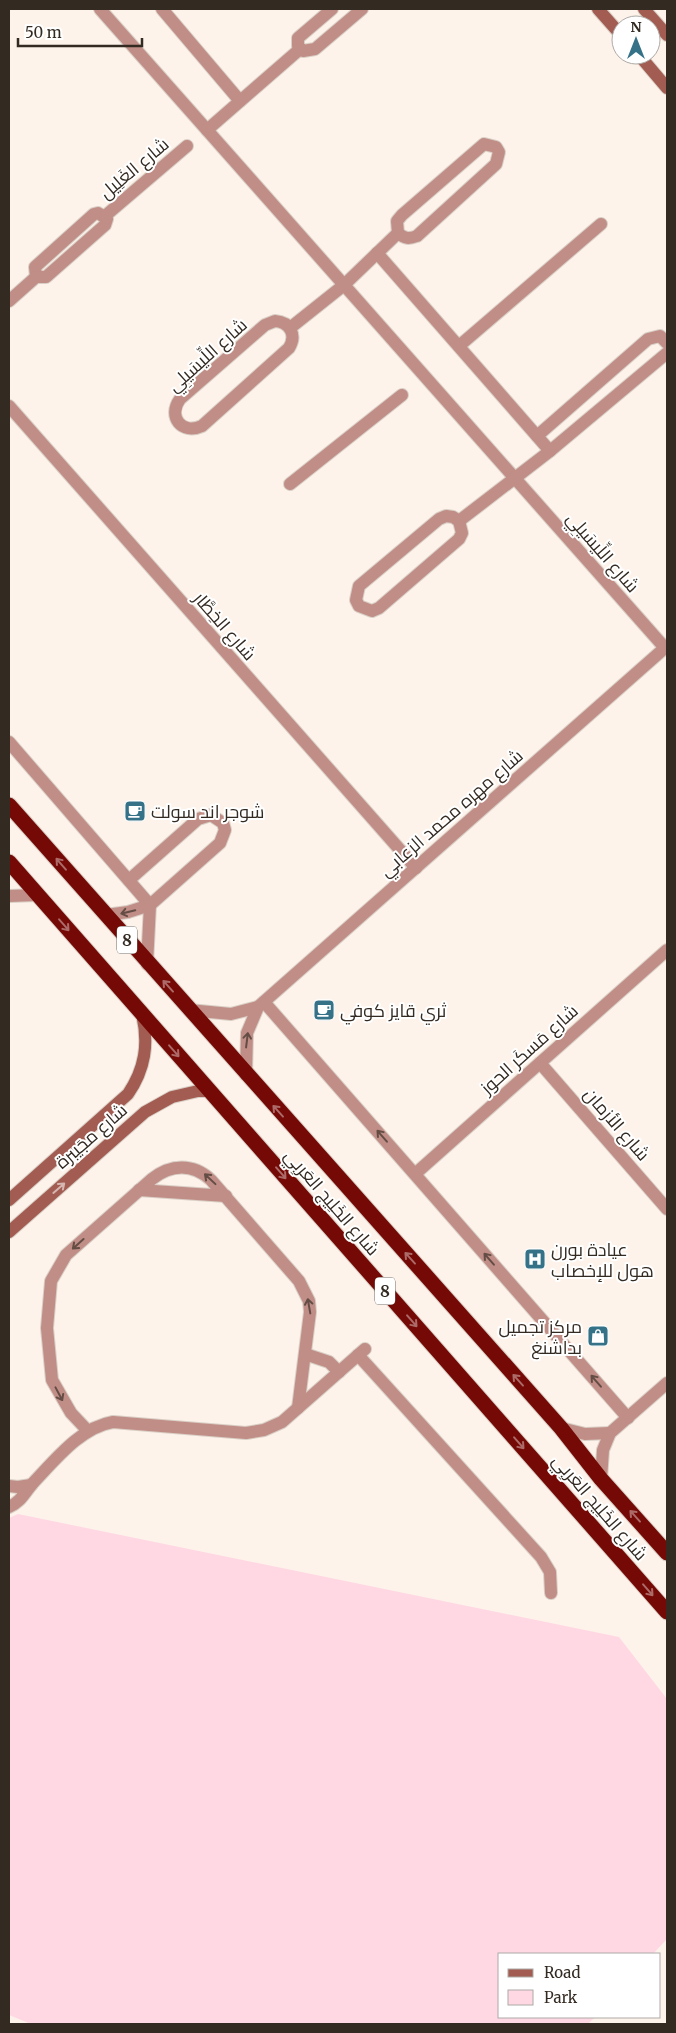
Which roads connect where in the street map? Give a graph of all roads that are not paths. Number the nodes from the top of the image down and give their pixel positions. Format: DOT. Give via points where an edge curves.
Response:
graph roads {
  1 [pos="100,9"];
  2 [pos="162,9"];
  3 [pos="332,9"];
  4 [pos="362,9"];
  5 [pos="598,9"];
  6 [pos="644,9"];
  7 [pos="611,24"];
  8 [pos="667,36"];
  9 [pos="300,49"];
  10 [pos="647,65"];
  11 [pos="667,88"];
  12 [pos="240,102"];
  13 [pos="207,130"];
  14 [pos="187,146"];
  15 [pos="601,224"];
  16 [pos="398,233"];
  17 [pos="377,253"];
  18 [pos="344,285"];
  19 [pos="9,301"];
  20 [pos="290,328"];
  21 [pos="667,342"];
  22 [pos="458,346"];
  23 [pos="667,353"];
  24 [pos="402,395"];
  25 [pos="9,406"];
  26 [pos="537,436"];
  27 [pos="550,451"];
  28 [pos="515,479"];
  29 [pos="290,484"];
  30 [pos="459,521"];
  31 [pos="666,647"];
  32 [pos="9,742"];
  33 [pos="9,805"];
  34 [pos="9,862"];
  35 [pos="416,868"];
  36 [pos="129,880"];
  37 [pos="37,895"];
  38 [pos="9,896"];
  39 [pos="150,905"];
  40 [pos="106,916"];
  41 [pos="667,950"];
  42 [pos="147,964"];
  43 [pos="261,1005"];
  44 [pos="189,1010"];
  45 [pos="142,1014"];
  46 [pos="540,1063"];
  47 [pos="246,1075"];
  48 [pos="210,1091"];
  49 [pos="414,1174"];
  50 [pos="139,1190"];
  51 [pos="226,1196"];
  52 [pos="9,1200"];
  53 [pos="667,1209"];
  54 [pos="9,1232"];
  55 [pos="305,1354"];
  56 [pos="339,1372"];
  57 [pos="667,1383"];
  58 [pos="298,1408"];
  59 [pos="628,1418"];
  60 [pos="561,1428"];
  61 [pos="88,1431"];
  62 [pos="610,1433"];
  63 [pos="601,1479"];
  64 [pos="31,1485"];
  65 [pos="9,1486"];
  66 [pos="9,1507"];
  67 [pos="667,1552"];
  68 [pos="551,1593"];
  69 [pos="667,1612"];
  1 -- 13 [label="street, شارع اللِّيسَيلِي"];
  2 -- 12 [label="street"];
  3 -- 9 [label="street" via="301,35"];
  4 -- 9 [label="street" via="315,49 308,52"];
  5 -- 7 [label="street"];
  6 -- 8 [label="street"];
  9 -- 12 [label="street"];
  10 -- 11 [label="street"];
  12 -- 13 [label="street"];
  13 -- 18 [label="street, شارع اللِّيسَيلِي"];
  14 -- 19 [label="street, شارع الغَلِيل" via="105,216 94,214 35,267 36,277"];
  15 -- 22 [label="street"];
  16 -- 16 [label="street" via="397,221 402,215 478,147 484,144 496,147 499,152 496,164 417,236 403,238"];
  16 -- 17 [label="street"];
  17 -- 18 [label="street"];
  17 -- 22 [label="street"];
  18 -- 20 [label="street"];
  18 -- 28 [label="street, شارع اللِّيسَيلِي"];
  20 -- 20 [label="street, شارع اللِّيسَيلِي" via="280,321 265,325 180,399 174,415 178,423 185,428 202,426 289,348 293,338"];
  21 -- 26 [label="street" via="660,336 648,339"];
  22 -- 26 [label="street"];
  23 -- 27 [label="street"];
  24 -- 29 [label="street"];
  25 -- 35 [label="street, شارع الخِطَّار"];
  26 -- 27 [label="street"];
  27 -- 28 [label="street"];
  28 -- 30 [label="street"];
  28 -- 31 [label="street, شارع اللِّيسَيلِي"];
  30 -- 30 [label="street" via="446,516 439,519 381,568 360,586 356,600 359,606 372,610 378,608 459,539 462,533"];
  31 -- 35 [label="street, شارع مهره محمد الزعابي"];
  32 -- 36 [label="street"];
  40 -- 33 [label="highway, شارع الخَلِيج العَربِي / 8, one-way"];
  34 -- 37 [label="highway, شارع الخَلِيج العَربِي / 8"];
  35 -- 43 [label="street, شارع مهره محمد الزعابي"];
  36 -- 39 [label="street"];
  36 -- 39 [label="street" via="198,819 211,815 223,822 225,830 220,843"];
  37 -- 38 [label="street"];
  37 -- 45 [label="highway, شارع الخَلِيج العَربِي / 8, one-way"];
  39 -- 40 [label="street, one-way"];
  39 -- 42 [label="street"];
  40 -- 42 [label="highway, شارع الخَلِيج العَربِي / 8"];
  41 -- 46 [label="street, شارع مَسكَر الحوز"];
  44 -- 42 [label="highway, شارع الخَلِيج العَربِي / 8, one-way"];
  43 -- 44 [label="street, شارع مهره محمد الزعابي" via="231,1014"];
  47 -- 43 [label="street, شارع مهره محمد الزعابي, one-way" via="247,1034"];
  49 -- 43 [label="street, one-way"];
  44 -- 47 [label="highway, شارع الخَلِيج العَربِي / 8"];
  45 -- 48 [label="highway, شارع الخَلِيج العَربِي / 8, one-way"];
  45 -- 52 [label="street, شارع مجَيبرة" via="145,1058 128,1094"];
  46 -- 49 [label="street, شارع مَسكَر الحوز"];
  46 -- 53 [label="street, شارع الأزمان"];
  60 -- 47 [label="highway, شارع الخَلِيج العَربِي / 8, one-way"];
  54 -- 48 [label="street, شارع مجَيبرة, one-way" via="145,1112 172,1097"];
  48 -- 69 [label="highway, شارع الخَلِيج العَربِي / 8, one-way"];
  59 -- 49 [label="street, one-way"];
  50 -- 51 [label="street"];
  51 -- 50 [label="street, one-way" via="205,1174 183,1167 166,1170"];
  50 -- 61 [label="street, one-way" via="66,1255 55,1270 48,1292 47,1328 52,1380 71,1413"];
  55 -- 51 [label="street, one-way" via="310,1312 305,1291"];
  55 -- 56 [label="street" via="329,1362"];
  55 -- 58 [label="street"];
  56 -- 58 [label="street"];
  56 -- 68 [label="street" via="362,1352 541,1557 550,1572"];
  57 -- 59 [label="street"];
  58 -- 61 [label="street" via="274,1426 255,1432 113,1422"];
  59 -- 62 [label="street"];
  60 -- 62 [label="street" via="585,1434"];
  60 -- 63 [label="highway, شارع الخَلِيج العَربِي / 8"];
  61 -- 64 [label="street"];
  62 -- 63 [label="street" via="603,1450"];
  67 -- 63 [label="highway, شارع الخَلِيج العَربِي / 8, one-way"];
  64 -- 65 [label="street"];
  64 -- 66 [label="street" via="20,1501"];
}
